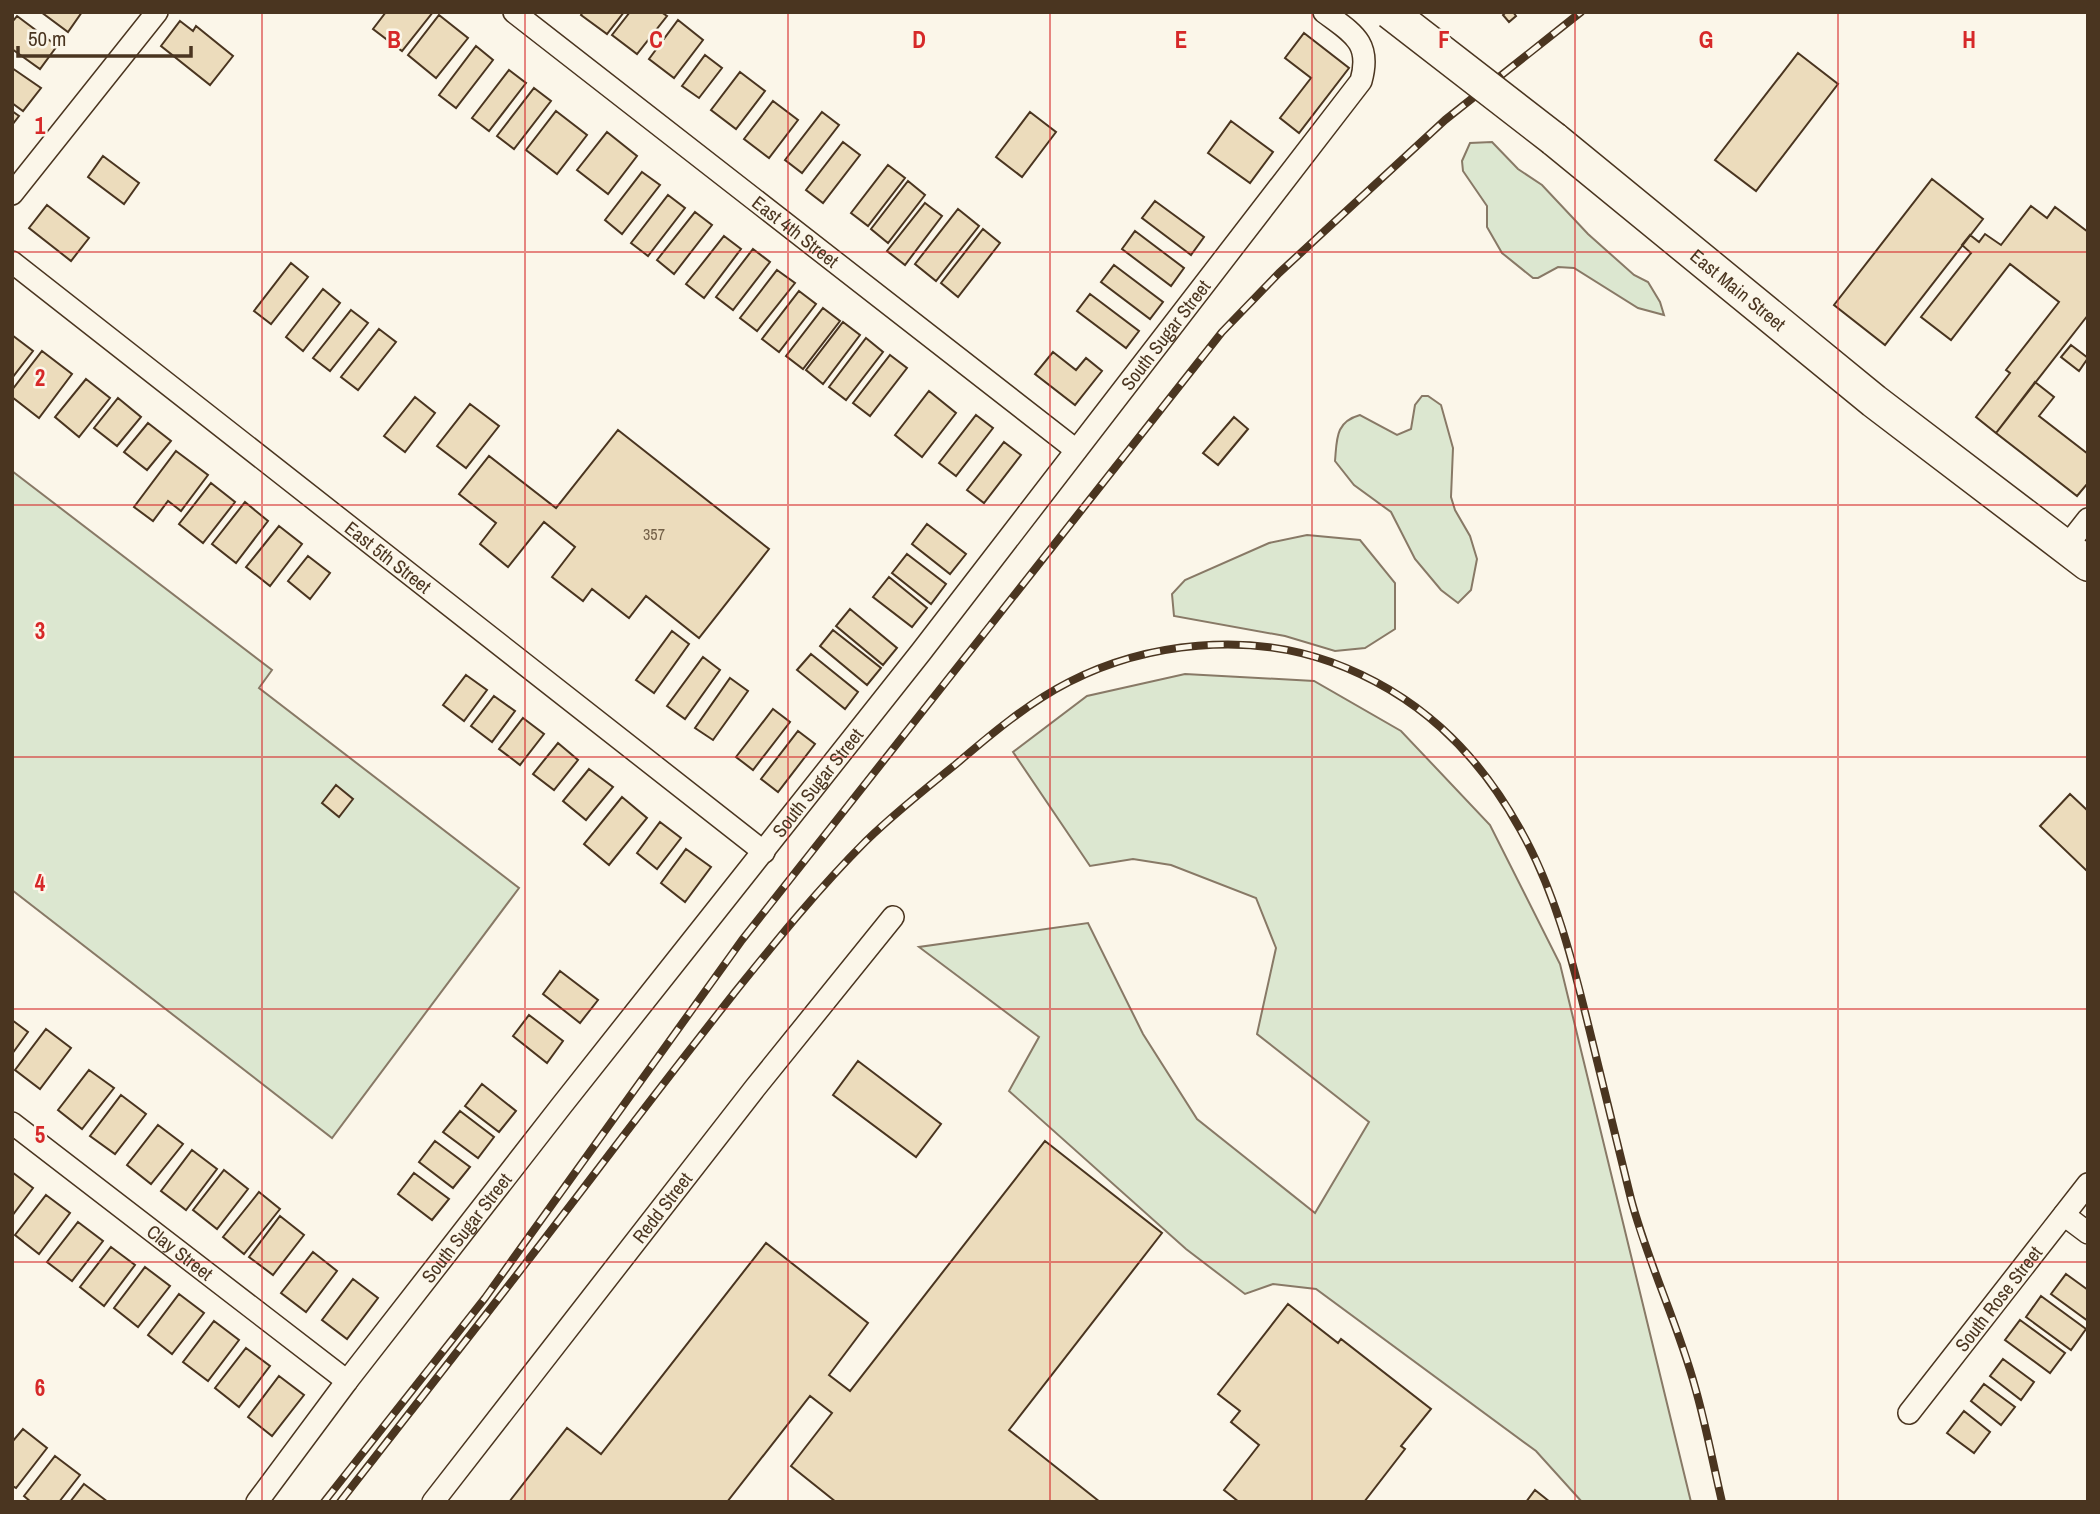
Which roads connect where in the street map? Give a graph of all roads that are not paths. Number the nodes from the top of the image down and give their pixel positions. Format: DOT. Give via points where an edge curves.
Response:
graph roads {
  1 [pos="157,12"];
  2 [pos="514,12"];
  3 [pos="1324,12"];
  4 [pos="1390,12"];
  5 [pos="12,194"];
  6 [pos="12,262"];
  7 [pos="1076,450"];
  8 [pos="2088,519"];
  9 [pos="2077,556"];
  10 [pos="764,852"];
  11 [pos="893,917"];
  12 [pos="12,1123"];
  13 [pos="2088,1184"];
  14 [pos="2064,1214"];
  15 [pos="2088,1233"];
  16 [pos="347,1381"];
  17 [pos="1909,1413"];
  18 [pos="257,1502"];
  19 [pos="433,1502"];
  1 -- 5 [label="street"];
  2 -- 7 [label="street, East 4th Street"];
  3 -- 7 [label="street, South Sugar Street" via="1361,43 1366,57 1361,80"];
  4 -- 9 [label="main road, East Main Street, bridge" via="1555,139 1874,401"];
  6 -- 10 [label="street, East 5th Street"];
  7 -- 10 [label="street, South Sugar Street"];
  8 -- 9 [label="street"];
  10 -- 16 [label="street, South Sugar Street"];
  11 -- 19 [label="street, Redd Street"];
  12 -- 16 [label="street, Clay Street"];
  13 -- 14 [label="street, South Rose Street"];
  14 -- 15 [label="street"];
  14 -- 17 [label="street, South Rose Street"];
  16 -- 18 [label="street, South Sugar Street"];
}
